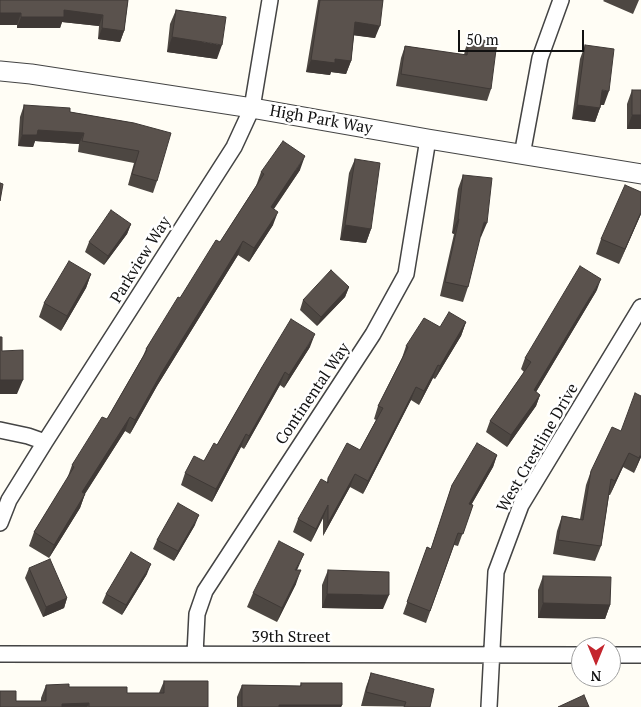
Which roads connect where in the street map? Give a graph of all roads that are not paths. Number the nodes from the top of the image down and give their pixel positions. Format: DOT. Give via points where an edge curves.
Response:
graph roads {
  1 [pos="270,0"];
  2 [pos="561,0"];
  3 [pos="0,71"];
  4 [pos="252,108"];
  5 [pos="428,139"];
  6 [pos="522,155"];
  7 [pos="641,174"];
  8 [pos="641,307"];
  9 [pos="0,430"];
  10 [pos="45,442"];
  11 [pos="0,523"];
  12 [pos="0,654"];
  13 [pos="195,654"];
  14 [pos="491,654"];
  15 [pos="571,655"];
  16 [pos="621,655"];
  17 [pos="641,655"];
  18 [pos="489,707"];
  1 -- 4 [label="street, Parkview Way"];
  2 -- 6 [label="street" via="540,58"];
  3 -- 4 [label="street, High Park Way"];
  4 -- 5 [label="street, High Park Way"];
  4 -- 10 [label="street, Parkview Way" via="234,147"];
  5 -- 6 [label="street, High Park Way"];
  5 -- 13 [label="street, Continental Way" via="406,274 373,334 205,591 197,614"];
  6 -- 7 [label="street, High Park Way"];
  8 -- 14 [label="street, West Crestline Drive" via="521,506 496,572"];
  9 -- 10 [label="street"];
  10 -- 11 [label="street, Parkview Way" via="9,500"];
  12 -- 13 [label="street, 39th Street"];
  13 -- 14 [label="street, 39th Street"];
  14 -- 15 [label="street, 39th Street"];
  14 -- 18 [label="street, West Crestline Drive"];
  16 -- 17 [label="street"];
}
